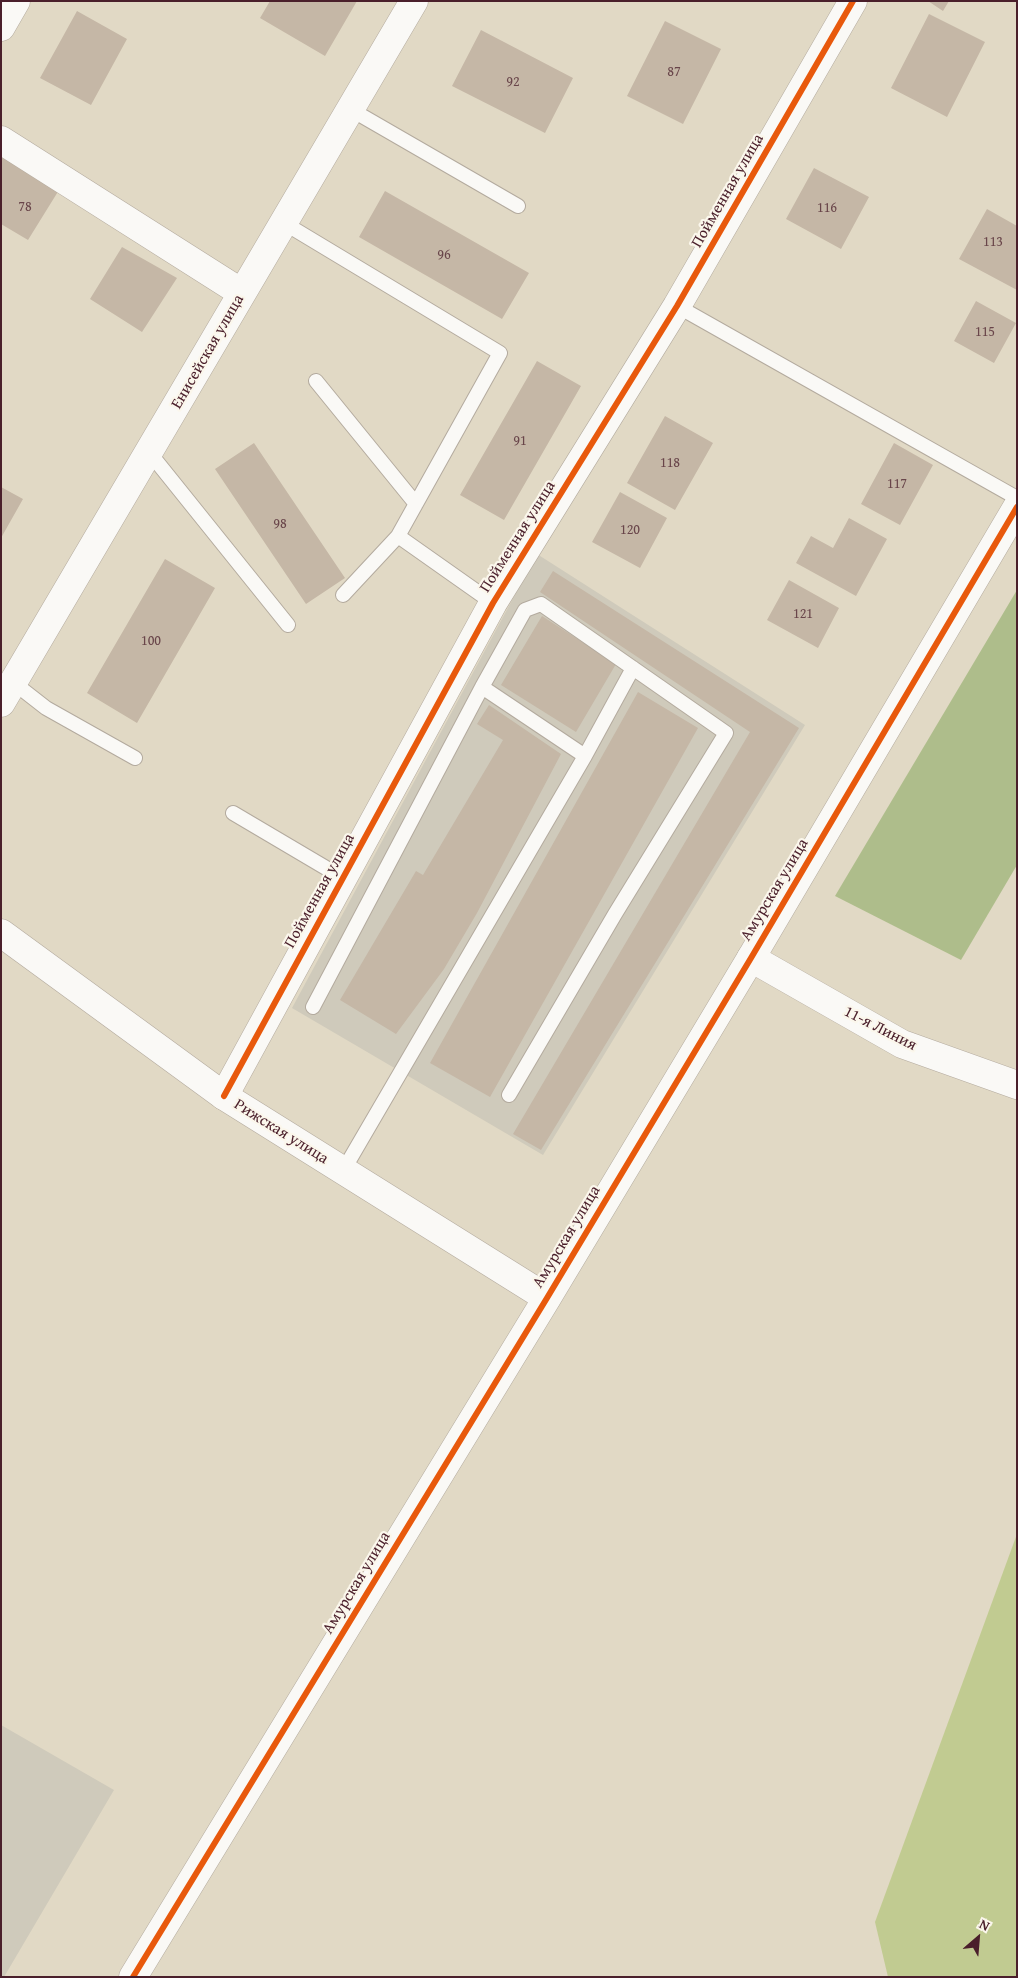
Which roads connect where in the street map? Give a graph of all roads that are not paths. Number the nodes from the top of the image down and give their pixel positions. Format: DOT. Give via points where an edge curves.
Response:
graph roads {
  1 [pos="16,1"];
  2 [pos="414,1"];
  3 [pos="853,1"];
  4 [pos="1,27"];
  5 [pos="350,108"];
  6 [pos="1,140"];
  7 [pos="518,206"];
  8 [pos="284,223"];
  9 [pos="242,293"];
  10 [pos="677,306"];
  11 [pos="316,381"];
  12 [pos="149,452"];
  13 [pos="1017,498"];
  14 [pos="416,504"];
  15 [pos="1017,507"];
  16 [pos="398,536"];
  17 [pos="344,595"];
  18 [pos="493,603"];
  19 [pos="288,625"];
  20 [pos="633,668"];
  21 [pos="482,687"];
  22 [pos="7,693"];
  23 [pos="585,756"];
  24 [pos="136,758"];
  25 [pos="233,813"];
  26 [pos="343,878"];
  27 [pos="1,933"];
  28 [pos="751,958"];
  29 [pos="313,1007"];
  30 [pos="1017,1085"];
  31 [pos="509,1095"];
  32 [pos="224,1096"];
  33 [pos="343,1171"];
  34 [pos="547,1298"];
  35 [pos="133,1977"];
  1 -- 4 [label="street"];
  2 -- 5 [label="street, Енисейская улица"];
  3 -- 10 [label="street, Пойменная улица"];
  5 -- 7 [label="lane"];
  5 -- 8 [label="street, Енисейская улица"];
  6 -- 9 [label="street"];
  8 -- 9 [label="street, Енисейская улица"];
  8 -- 14 [label="lane" via="500,353"];
  9 -- 12 [label="street, Енисейская улица"];
  10 -- 13 [label="lane"];
  10 -- 18 [label="street, Пойменная улица"];
  11 -- 14 [label="lane"];
  12 -- 19 [label="lane"];
  12 -- 22 [label="street, Енисейская улица"];
  14 -- 16 [label="lane"];
  15 -- 28 [label="street, Амурская улица"];
  16 -- 17 [label="lane"];
  16 -- 18 [label="lane"];
  18 -- 26 [label="street, Пойменная улица"];
  20 -- 21 [label="lane" via="541,604 526,610"];
  20 -- 23 [label="lane"];
  20 -- 31 [label="lane" via="726,733"];
  21 -- 23 [label="lane"];
  21 -- 29 [label="lane"];
  22 -- 24 [label="lane" via="46,708"];
  23 -- 33 [label="lane"];
  25 -- 26 [label="lane"];
  26 -- 32 [label="street, Пойменная улица"];
  27 -- 32 [label="street, Рижская улица"];
  28 -- 30 [label="street, 11-я Линия" via="902,1044"];
  28 -- 34 [label="street, Амурская улица"];
  32 -- 33 [label="street, Рижская улица"];
  33 -- 34 [label="street, Рижская улица"];
  34 -- 35 [label="street, Амурская улица"];
}
